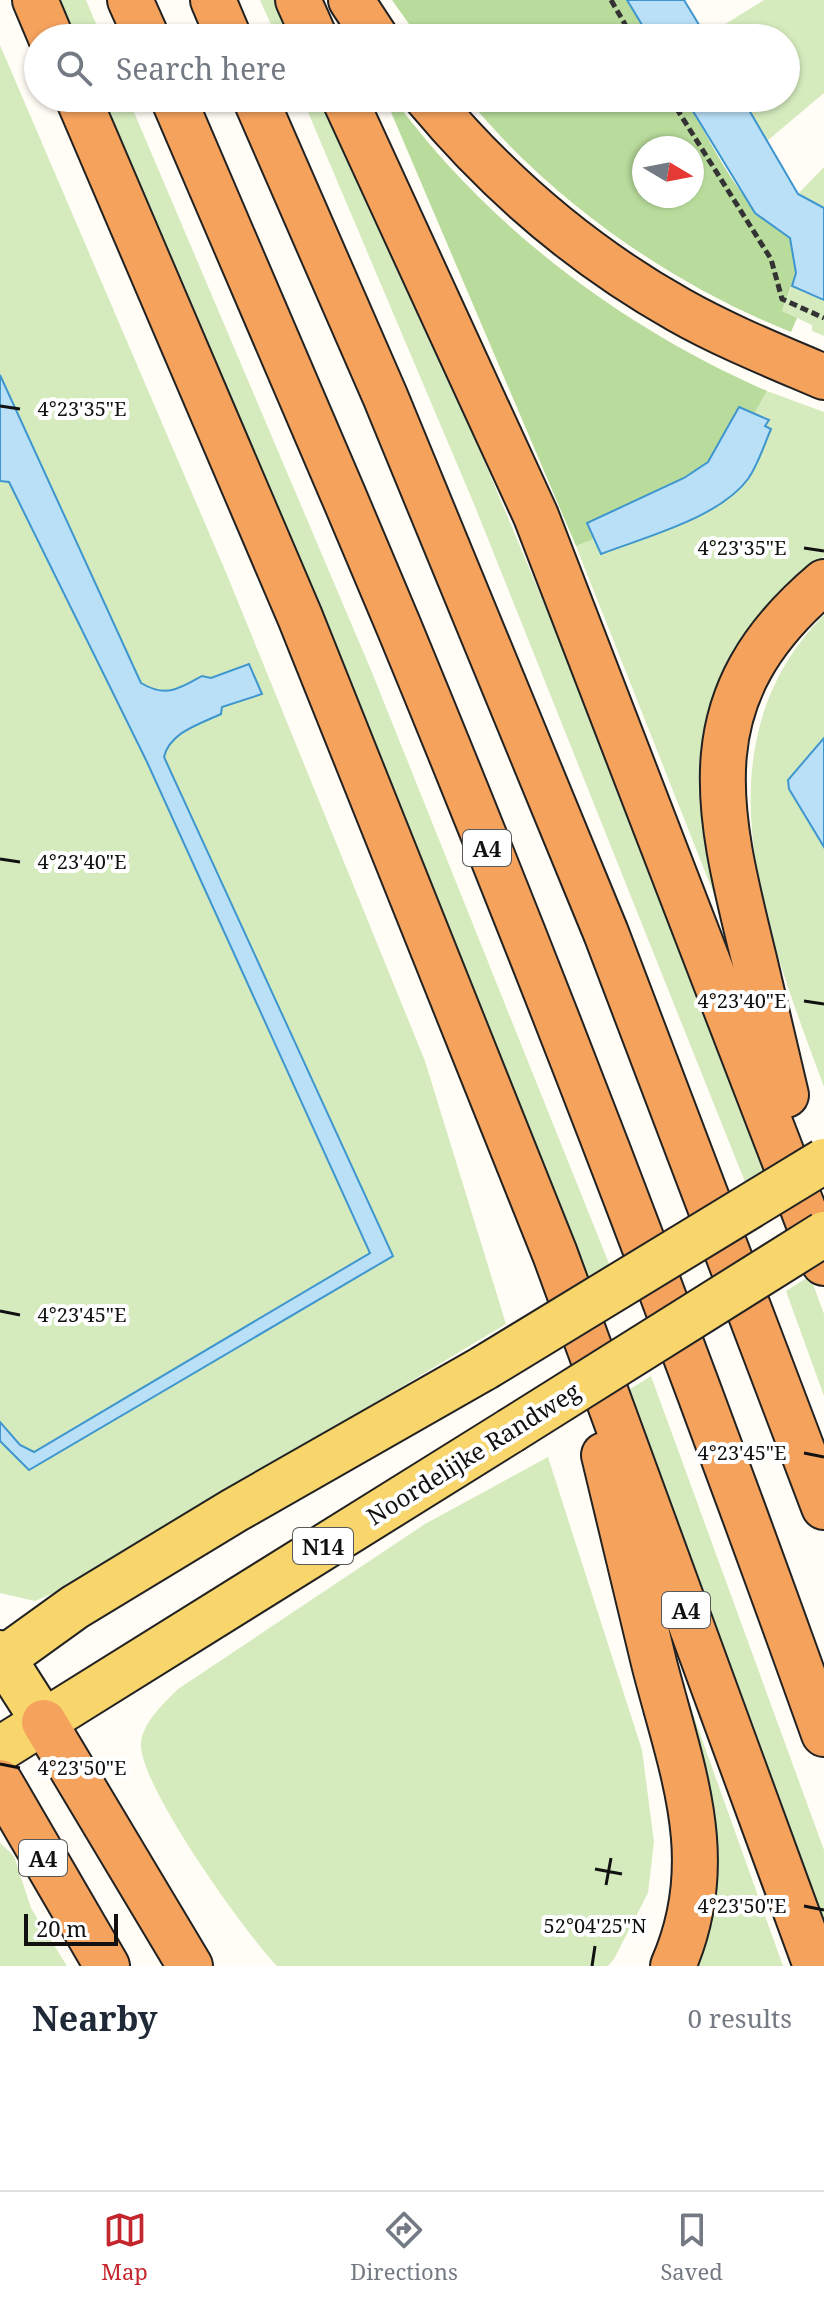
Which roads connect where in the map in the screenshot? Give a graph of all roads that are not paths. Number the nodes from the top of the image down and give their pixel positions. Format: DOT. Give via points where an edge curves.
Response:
graph roads {
  1 [pos="35,0"];
  2 [pos="130,0"];
  3 [pos="213,0"];
  4 [pos="298,0"];
  5 [pos="351,0"];
  6 [pos="45,24"];
  7 [pos="141,24"];
  8 [pos="223,24"];
  9 [pos="309,24"];
  10 [pos="367,24"];
  11 [pos="84,112"];
  12 [pos="179,112"];
  13 [pos="261,112"];
  14 [pos="351,112"];
  15 [pos="440,112"];
  16 [pos="824,377"];
  17 [pos="824,582"];
  18 [pos="824,1161"];
  19 [pos="824,1234"];
  20 [pos="555,1254"];
  21 [pos="824,1262"];
  22 [pos="824,1507"];
  23 [pos="1,1658"];
  24 [pos="44,1722"];
  25 [pos="824,1734"];
  26 [pos="0,1749"];
  27 [pos="0,1782"];
  28 [pos="107,1966"];
  29 [pos="190,1966"];
  30 [pos="673,1966"];
  31 [pos="816,1966"];
  1 -- 6 [label="highway"];
  2 -- 7 [label="highway"];
  3 -- 8 [label="highway"];
  4 -- 9 [label="highway"];
  5 -- 10 [label="highway"];
  11 -- 20 [label="highway, A4" via="300,617"];
  12 -- 25 [label="highway, A4" via="400,629 521,933 645,1249"];
  13 -- 22 [label="highway" via="606,933"];
  14 -- 21 [label="highway" via="536,516"];
  15 -- 16 [label="highway" via="528,204 628,279 681,311"];
  17 -- 21 [label="highway" via="781,623 752,665 730,718 722,766 734,887"];
  18 -- 23 [label="main road, bridge" via="484,1368 235,1510"];
  19 -- 24 [label="main road, Noordelijke Randweg / N14, bridge"];
  20 -- 30 [label="highway, A4" via="689,1793 695,1887 687,1935"];
  20 -- 31 [label="highway, A4"];
  23 -- 24 [label="main road"];
  24 -- 26 [label="main road, Noordelijke Randweg / N14"];
  24 -- 29 [label="highway"];
  27 -- 28 [label="highway, A4"];
}
